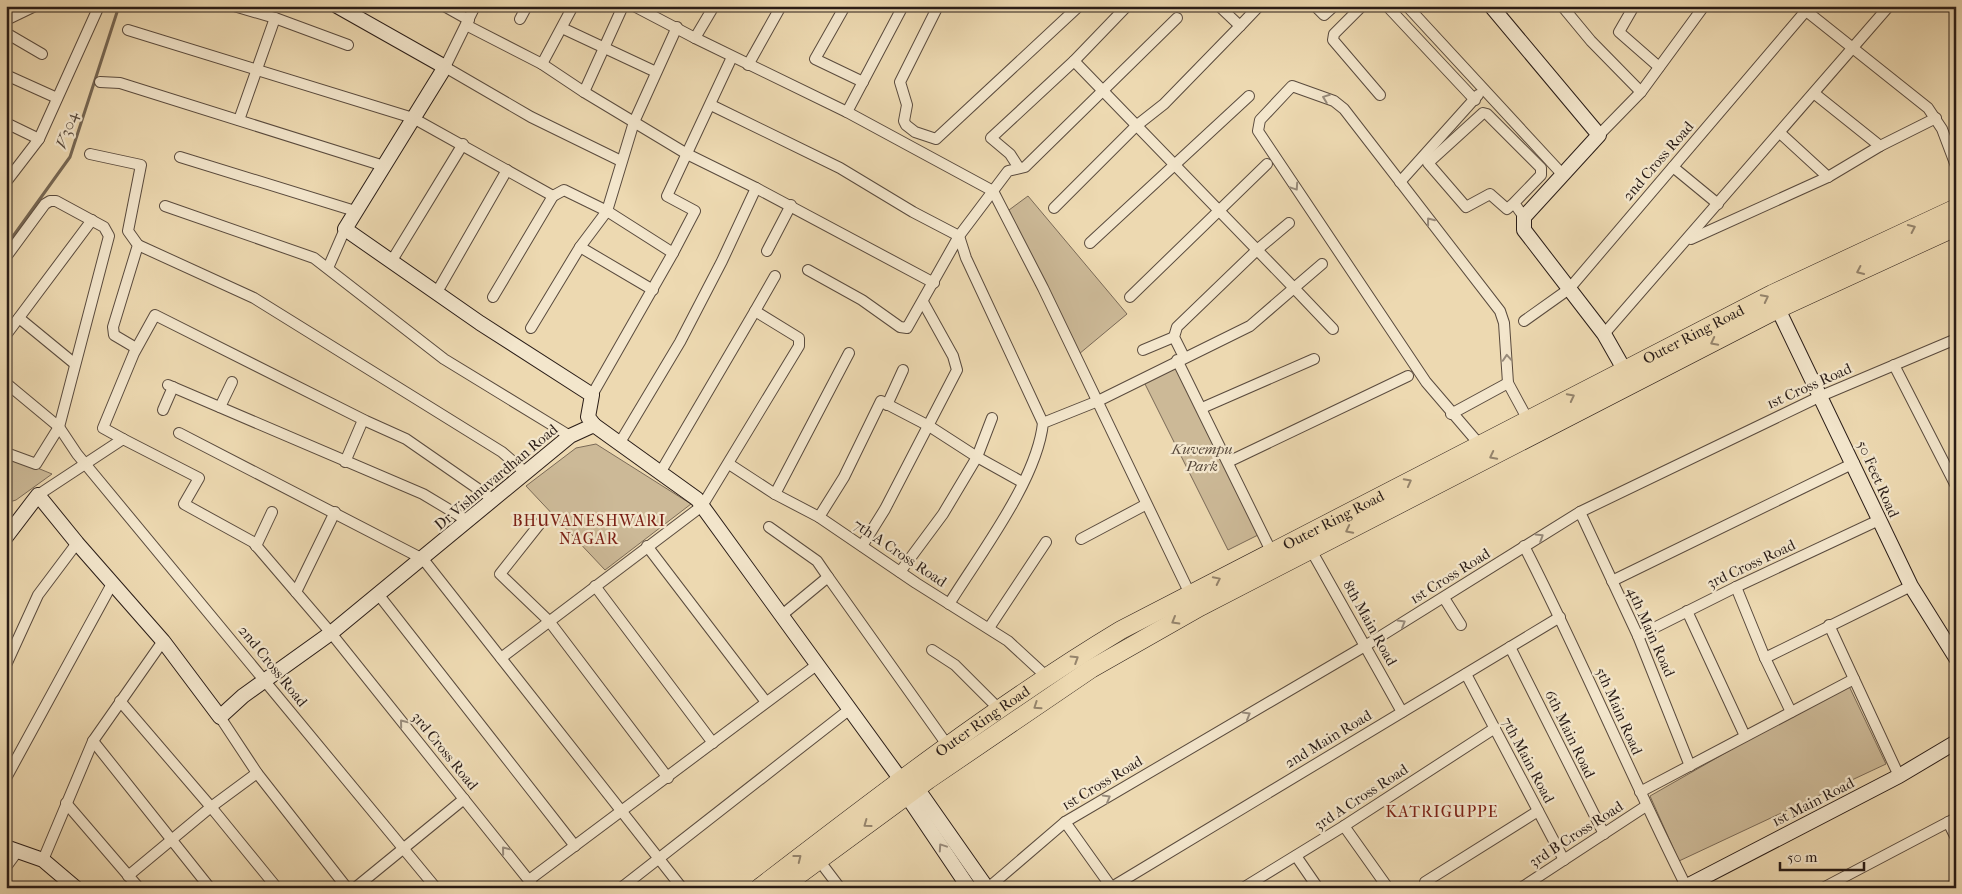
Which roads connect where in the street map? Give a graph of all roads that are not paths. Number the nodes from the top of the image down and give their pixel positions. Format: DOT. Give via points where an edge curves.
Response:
graph roads {
  1 [pos="35,6"];
  2 [pos="99,6"];
  3 [pos="234,6"];
  4 [pos="336,6"];
  5 [pos="444,6"];
  6 [pos="475,6"];
  7 [pos="527,6"];
  8 [pos="573,6"];
  9 [pos="623,6"];
  10 [pos="634,6"];
  11 [pos="714,6"];
  12 [pos="781,6"];
  13 [pos="844,6"];
  14 [pos="903,6"];
  15 [pos="938,6"];
  16 [pos="1079,6"];
  17 [pos="1127,6"];
  18 [pos="1219,6"];
  19 [pos="1259,6"];
  20 [pos="1315,6"];
  21 [pos="1334,6"];
  22 [pos="1362,6"];
  23 [pos="1388,6"];
  24 [pos="1407,6"];
  25 [pos="1491,6"];
  26 [pos="1634,6"];
  27 [pos="1704,6"];
  28 [pos="1890,6"];
  29 [pos="1565,7"];
  30 [pos="1805,8"];
  31 [pos="275,18"];
  32 [pos="1177,18"];
  33 [pos="520,19"];
  34 [pos="6,20"];
  35 [pos="467,23"];
  36 [pos="1240,26"];
  37 [pos="676,27"];
  38 [pos="562,28"];
  39 [pos="128,30"];
  40 [pos="6,33"];
  41 [pos="695,38"];
  42 [pos="348,44"];
  43 [pos="603,47"];
  44 [pos="1853,49"];
  45 [pos="42,54"];
  46 [pos="732,57"];
  47 [pos="1074,61"];
  48 [pos="542,64"];
  49 [pos="748,65"];
  50 [pos="445,67"];
  51 [pos="1659,67"];
  52 [pos="256,70"];
  53 [pos="656,72"];
  54 [pos="6,75"];
  55 [pos="100,82"];
  56 [pos="863,82"];
  57 [pos="1484,90"];
  58 [pos="1102,91"];
  59 [pos="584,92"];
  60 [pos="1641,92"];
  61 [pos="1814,94"];
  62 [pos="1380,95"];
  63 [pos="1248,96"];
  64 [pos="57,98"];
  65 [pos="1475,100"];
  66 [pos="711,105"];
  67 [pos="847,112"];
  68 [pos="413,118"];
  69 [pos="1936,118"];
  70 [pos="239,120"];
  71 [pos="1511,120"];
  72 [pos="634,122"];
  73 [pos="6,124"];
  74 [pos="1136,126"];
  75 [pos="1502,127"];
  76 [pos="915,132"];
  77 [pos="1780,133"];
  78 [pos="1599,135"];
  79 [pos="39,139"];
  80 [pos="463,144"];
  81 [pos="907,145"];
  82 [pos="1880,146"];
  83 [pos="90,154"];
  84 [pos="687,154"];
  85 [pos="180,156"];
  86 [pos="621,161"];
  87 [pos="1267,164"];
  88 [pos="384,166"];
  89 [pos="1174,166"];
  90 [pos="1673,166"];
  91 [pos="1956,166"];
  92 [pos="1019,168"];
  93 [pos="507,170"];
  94 [pos="1563,175"];
  95 [pos="1828,177"];
  96 [pos="6,182"];
  97 [pos="1400,182"];
  98 [pos="756,188"];
  99 [pos="993,192"];
  100 [pos="553,196"];
  101 [pos="1514,204"];
  102 [pos="1718,204"];
  103 [pos="791,205"];
  104 [pos="165,206"];
  105 [pos="1054,208"];
  106 [pos="607,211"];
  107 [pos="1220,211"];
  108 [pos="355,212"];
  109 [pos="1524,217"];
  110 [pos="1953,218"];
  111 [pos="92,220"];
  112 [pos="1290,223"];
  113 [pos="344,228"];
  114 [pos="959,236"];
  115 [pos="1686,240"];
  116 [pos="1090,243"];
  117 [pos="138,245"];
  118 [pos="580,247"];
  119 [pos="1258,249"];
  120 [pos="767,251"];
  121 [pos="673,253"];
  122 [pos="6,258"];
  123 [pos="391,262"];
  124 [pos="1322,264"];
  125 [pos="328,268"];
  126 [pos="808,270"];
  127 [pos="775,276"];
  128 [pos="934,282"];
  129 [pos="1294,288"];
  130 [pos="1568,289"];
  131 [pos="653,290"];
  132 [pos="437,292"];
  133 [pos="493,297"];
  134 [pos="1130,297"];
  135 [pos="923,302"];
  136 [pos="1778,309"];
  137 [pos="755,311"];
  138 [pos="19,318"];
  139 [pos="1524,321"];
  140 [pos="531,328"];
  141 [pos="1333,329"];
  142 [pos="1604,334"];
  143 [pos="6,335"];
  144 [pos="1174,337"];
  145 [pos="1956,339"];
  146 [pos="136,348"];
  147 [pos="1143,350"];
  148 [pos="849,353"];
  149 [pos="1180,359"];
  150 [pos="1314,359"];
  151 [pos="75,364"];
  152 [pos="1894,365"];
  153 [pos="903,370"];
  154 [pos="1408,376"];
  155 [pos="1628,377"];
  156 [pos="232,382"];
  157 [pos="6,383"];
  158 [pos="1508,383"];
  159 [pos="592,395"];
  160 [pos="1821,396"];
  161 [pos="1098,401"];
  162 [pos="887,405"];
  163 [pos="220,407"];
  164 [pos="1202,408"];
  165 [pos="163,410"];
  166 [pos="1451,414"];
  167 [pos="992,418"];
  168 [pos="363,420"];
  169 [pos="1528,420"];
  170 [pos="1043,424"];
  171 [pos="594,426"];
  172 [pos="929,426"];
  173 [pos="59,427"];
  174 [pos="179,433"];
  175 [pos="570,436"];
  176 [pos="123,439"];
  177 [pos="619,444"];
  178 [pos="1480,445"];
  179 [pos="6,453"];
  180 [pos="977,457"];
  181 [pos="345,462"];
  182 [pos="1228,462"];
  183 [pos="87,463"];
  184 [pos="1854,463"];
  185 [pos="729,464"];
  186 [pos="526,473"];
  187 [pos="660,473"];
  188 [pos="1022,482"];
  189 [pos="1956,486"];
  190 [pos="775,494"];
  191 [pos="38,495"];
  192 [pos="494,500"];
  193 [pos="1146,505"];
  194 [pos="702,506"];
  195 [pos="272,512"];
  196 [pos="336,512"];
  197 [pos="1580,512"];
  198 [pos="819,517"];
  199 [pos="1879,520"];
  200 [pos="468,521"];
  201 [pos="542,521"];
  202 [pos="769,527"];
  203 [pos="6,537"];
  204 [pos="1081,539"];
  205 [pos="1046,542"];
  206 [pos="77,543"];
  207 [pos="256,546"];
  208 [pos="648,546"];
  209 [pos="862,546"];
  210 [pos="1524,546"];
  211 [pos="1311,550"];
  212 [pos="1272,553"];
  213 [pos="423,559"];
  214 [pos="900,572"];
  215 [pos="828,577"];
  216 [pos="1612,581"];
  217 [pos="113,582"];
  218 [pos="595,586"];
  219 [pos="1911,586"];
  220 [pos="1736,587"];
  221 [pos="296,592"];
  222 [pos="378,594"];
  223 [pos="1190,594"];
  224 [pos="1444,598"];
  225 [pos="949,604"];
  226 [pos="1687,612"];
  227 [pos="782,615"];
  228 [pos="1560,617"];
  229 [pos="549,621"];
  230 [pos="1461,625"];
  231 [pos="1829,625"];
  232 [pos="989,628"];
  233 [pos="331,633"];
  234 [pos="1638,636"];
  235 [pos="163,641"];
  236 [pos="1365,646"];
  237 [pos="1510,647"];
  238 [pos="932,650"];
  239 [pos="1954,651"];
  240 [pos="501,658"];
  241 [pos="1765,658"];
  242 [pos="818,664"];
  243 [pos="6,666"];
  244 [pos="1466,674"];
  245 [pos="1047,677"];
  246 [pos="1854,679"];
  247 [pos="265,681"];
  248 [pos="120,701"];
  249 [pos="766,702"];
  250 [pos="850,709"];
  251 [pos="1000,710"];
  252 [pos="1402,712"];
  253 [pos="1791,712"];
  254 [pos="220,717"];
  255 [pos="1495,728"];
  256 [pos="1746,736"];
  257 [pos="93,741"];
  258 [pos="1956,742"];
  259 [pos="713,743"];
  260 [pos="948,746"];
  261 [pos="1690,766"];
  262 [pos="257,773"];
  263 [pos="1899,776"];
  264 [pos="6,778"];
  265 [pos="668,778"];
  266 [pos="905,783"];
  267 [pos="1640,792"];
  268 [pos="464,799"];
  269 [pos="66,803"];
  270 [pos="1646,806"];
  271 [pos="211,807"];
  272 [pos="622,811"];
  273 [pos="1538,811"];
  274 [pos="1952,820"];
  275 [pos="1065,822"];
  276 [pos="1344,826"];
  277 [pos="1604,834"];
  278 [pos="1956,838"];
  279 [pos="172,841"];
  280 [pos="575,846"];
  281 [pos="12,849"];
  282 [pos="404,849"];
  283 [pos="1296,856"];
  284 [pos="660,858"];
  285 [pos="818,859"];
  286 [pos="43,860"];
  287 [pos="1564,860"];
  288 [pos="6,867"];
  289 [pos="128,876"];
  290 [pos="1425,882"];
  291 [pos="532,884"];
  292 [pos="1956,884"];
  293 [pos="1247,887"];
  294 [pos="1685,887"];
  295 [pos="76,888"];
  296 [pos="138,888"];
  297 [pos="210,888"];
  298 [pos="277,888"];
  299 [pos="347,888"];
  300 [pos="356,888"];
  301 [pos="436,888"];
  302 [pos="621,888"];
  303 [pos="682,888"];
  304 [pos="759,888"];
  305 [pos="781,888"];
  306 [pos="840,888"];
  307 [pos="969,888"];
  308 [pos="988,888"];
  309 [pos="1112,888"];
  310 [pos="1318,888"];
  311 [pos="1388,888"];
  312 [pos="1521,888"];
  313 [pos="1823,888"];
  314 [pos="1949,888"];
  1 -- 34 [label="street"];
  2 -- 64 [label="street"];
  3 -- 31 [label="street"];
  4 -- 50 [label="street"];
  5 -- 35 [label="street"];
  6 -- 35 [label="street"];
  7 -- 33 [label="street"];
  8 -- 38 [label="street"];
  9 -- 43 [label="street"];
  10 -- 37 [label="street"];
  11 -- 41 [label="street"];
  12 -- 49 [label="street"];
  13 -- 56 [label="street" via="815,59"];
  14 -- 56 [label="street"];
  15 -- 76 [label="street" via="900,82 908,105 905,123"];
  16 -- 76 [label="street" via="961,113 940,138"];
  17 -- 47 [label="street"];
  18 -- 36 [label="street"];
  19 -- 36 [label="street"];
  20 -- 21 [label="street" via="1324,15"];
  22 -- 62 [label="street" via="1332,40"];
  23 -- 65 [label="street"];
  24 -- 57 [label="street"];
  25 -- 78 [label="street"];
  26 -- 51 [label="street" via="1619,32"];
  27 -- 51 [label="street"];
  28 -- 44 [label="street"];
  29 -- 60 [label="street" via="1591,41"];
  30 -- 44 [label="street"];
  30 -- 90 [label="street, 2nd Cross Road"];
  31 -- 42 [label="street"];
  31 -- 52 [label="street"];
  32 -- 58 [label="street"];
  35 -- 48 [label="street"];
  35 -- 50 [label="street"];
  36 -- 74 [label="street" via="1164,104"];
  37 -- 41 [label="street"];
  37 -- 53 [label="street"];
  38 -- 43 [label="street"];
  38 -- 48 [label="street"];
  39 -- 52 [label="street"];
  40 -- 45 [label="street"];
  41 -- 46 [label="street"];
  43 -- 53 [label="street"];
  43 -- 59 [label="street"];
  44 -- 61 [label="street"];
  44 -- 69 [label="street" via="1915,96"];
  46 -- 49 [label="street"];
  46 -- 66 [label="street"];
  47 -- 58 [label="street"];
  47 -- 92 [label="street" via="991,138 1010,154"];
  48 -- 59 [label="street"];
  49 -- 67 [label="street"];
  50 -- 68 [label="street"];
  50 -- 86 [label="street" via="531,117"];
  51 -- 60 [label="street"];
  52 -- 68 [label="street"];
  52 -- 70 [label="street"];
  53 -- 72 [label="street"];
  54 -- 64 [label="street"];
  55 -- 70 [label="street" via="120,83"];
  56 -- 67 [label="street"];
  57 -- 65 [label="street"];
  57 -- 71 [label="street"];
  58 -- 74 [label="street"];
  58 -- 92 [label="street" via="1025,167"];
  59 -- 72 [label="street"];
  60 -- 78 [label="street"];
  61 -- 77 [label="street"];
  61 -- 82 [label="street"];
  63 -- 89 [label="street"];
  64 -- 79 [label="street"];
  65 -- 97 [label="street"];
  66 -- 84 [label="street"];
  66 -- 114 [label="street" via="840,168"];
  67 -- 81 [label="street"];
  68 -- 80 [label="street"];
  68 -- 88 [label="street"];
  69 -- 82 [label="street"];
  69 -- 91 [label="street"];
  70 -- 88 [label="street"];
  71 -- 75 [label="street"];
  71 -- 94 [label="street"];
  72 -- 84 [label="street"];
  72 -- 86 [label="street"];
  73 -- 79 [label="street"];
  74 -- 89 [label="street"];
  74 -- 105 [label="street"];
  75 -- 101 [label="street" via="1542,171"];
  75 -- 101 [label="street" via="1492,116 1483,113 1428,163 1466,207 1490,194 1507,209"];
  76 -- 81 [label="street"];
  77 -- 95 [label="street"];
  77 -- 102 [label="street"];
  78 -- 94 [label="street"];
  79 -- 96 [label="street"];
  80 -- 93 [label="street"];
  80 -- 123 [label="street"];
  81 -- 99 [label="street"];
  82 -- 95 [label="street"];
  83 -- 117 [label="street" via="141,165 128,232"];
  84 -- 98 [label="street"];
  84 -- 121 [label="street" via="667,196 695,210"];
  85 -- 108 [label="street"];
  86 -- 106 [label="street"];
  87 -- 107 [label="street"];
  88 -- 108 [label="street"];
  89 -- 107 [label="street"];
  89 -- 116 [label="street"];
  90 -- 102 [label="street"];
  90 -- 130 [label="street, 2nd Cross Road"];
  92 -- 99 [label="street" via="1008,171"];
  93 -- 100 [label="street"];
  93 -- 132 [label="street"];
  94 -- 109 [label="street"];
  95 -- 115 [label="street"];
  158 -- 97 [label="street, one-way" via="1503,317"];
  97 -- 166 [label="street, one-way" via="1344,109 1334,101 1292,86 1260,120 1258,132 1426,382"];
  98 -- 103 [label="street"];
  98 -- 177 [label="street" via="680,342"];
  99 -- 114 [label="street"];
  99 -- 161 [label="street"];
  100 -- 106 [label="street" via="564,190"];
  100 -- 133 [label="street"];
  101 -- 109 [label="street"];
  102 -- 115 [label="street"];
  103 -- 120 [label="street"];
  103 -- 128 [label="street"];
  104 -- 125 [label="street" via="314,258"];
  106 -- 118 [label="street"];
  106 -- 121 [label="street"];
  107 -- 119 [label="street"];
  107 -- 134 [label="street"];
  108 -- 113 [label="street"];
  109 -- 130 [label="street" via="1524,230"];
  110 -- 136 [label="highway, Outer Ring Road, one-way"];
  155 -- 110 [label="highway, Outer Ring Road, one-way" via="1772,294"];
  111 -- 122 [label="street" via="50,201 44,204"];
  111 -- 138 [label="street"];
  111 -- 151 [label="street" via="104,227 109,236"];
  112 -- 119 [label="street"];
  113 -- 123 [label="street"];
  113 -- 125 [label="street"];
  114 -- 128 [label="street"];
  114 -- 170 [label="street" via="966,258"];
  115 -- 142 [label="street"];
  117 -- 146 [label="street" via="113,327 114,335"];
  117 -- 186 [label="street" via="254,298 502,452"];
  118 -- 131 [label="street"];
  118 -- 140 [label="street"];
  119 -- 129 [label="street"];
  119 -- 144 [label="street" via="1177,327"];
  121 -- 131 [label="street"];
  123 -- 132 [label="street"];
  124 -- 129 [label="street"];
  125 -- 175 [label="street" via="444,359"];
  126 -- 135 [label="street" via="862,300 900,327 907,328"];
  127 -- 137 [label="street"];
  128 -- 135 [label="street"];
  129 -- 141 [label="street"];
  129 -- 149 [label="street" via="1250,326"];
  130 -- 139 [label="street, 2nd Cross Road"];
  130 -- 142 [label="street"];
  131 -- 159 [label="street"];
  132 -- 159 [label="street"];
  135 -- 172 [label="street" via="957,366"];
  136 -- 155 [label="highway, Outer Ring Road, one-way"];
  136 -- 160 [label="street, 50 Feet Road"];
  137 -- 185 [label="street" via="799,338 799,346"];
  137 -- 187 [label="street"];
  138 -- 143 [label="street"];
  138 -- 151 [label="street"];
  142 -- 155 [label="street"];
  144 -- 147 [label="street"];
  144 -- 149 [label="street"];
  145 -- 152 [label="street, 1st Cross Road"];
  146 -- 168 [label="street" via="154,315"];
  146 -- 176 [label="street" via="103,428"];
  148 -- 190 [label="street"];
  149 -- 161 [label="street"];
  149 -- 164 [label="street"];
  150 -- 164 [label="street"];
  151 -- 173 [label="street"];
  152 -- 160 [label="street, 1st Cross Road"];
  152 -- 189 [label="street"];
  153 -- 162 [label="street"];
  154 -- 182 [label="street"];
  169 -- 155 [label="highway, Outer Ring Road, one-way"];
  155 -- 211 [label="highway, Outer Ring Road, one-way"];
  156 -- 163 [label="street"];
  157 -- 173 [label="street, 2nd Cross Road"];
  158 -- 166 [label="street"];
  158 -- 169 [label="street"];
  159 -- 171 [label="street" via="588,417"];
  160 -- 184 [label="street, 50 Feet Road"];
  160 -- 197 [label="street, 1st Cross Road"];
  161 -- 170 [label="street"];
  161 -- 193 [label="street"];
  162 -- 172 [label="street"];
  162 -- 198 [label="street" via="881,401 844,477"];
  163 -- 165 [label="street" via="170,386"];
  163 -- 181 [label="street"];
  164 -- 182 [label="street"];
  166 -- 178 [label="street"];
  167 -- 180 [label="street"];
  168 -- 181 [label="street"];
  168 -- 192 [label="street" via="406,439"];
  169 -- 178 [label="highway, Outer Ring Road"];
  170 -- 188 [label="street" via="1039,449"];
  171 -- 175 [label="street, Dr Vishnuvardhan Road"];
  171 -- 177 [label="street"];
  172 -- 180 [label="street"];
  172 -- 209 [label="street"];
  173 -- 179 [label="street" via="36,464"];
  173 -- 183 [label="street, 2nd Cross Road"];
  174 -- 196 [label="street"];
  175 -- 186 [label="street, Dr Vishnuvardhan Road"];
  176 -- 183 [label="street"];
  176 -- 207 [label="street, 3rd Cross Road" via="199,478 184,504"];
  177 -- 187 [label="street"];
  212 -- 178 [label="highway, Outer Ring Road, one-way"];
  180 -- 188 [label="street"];
  180 -- 214 [label="street" via="943,514"];
  181 -- 200 [label="street" via="423,494"];
  182 -- 212 [label="street"];
  183 -- 191 [label="street"];
  183 -- 247 [label="street, 2nd Cross Road"];
  184 -- 199 [label="street, 50 Feet Road"];
  184 -- 216 [label="street"];
  185 -- 190 [label="street, 7th A Cross Road"];
  185 -- 194 [label="street"];
  186 -- 192 [label="street, Dr Vishnuvardhan Road"];
  187 -- 194 [label="street"];
  188 -- 225 [label="street"];
  190 -- 198 [label="street, 7th A Cross Road"];
  191 -- 203 [label="street"];
  191 -- 206 [label="street"];
  192 -- 200 [label="street, Dr Vishnuvardhan Road"];
  193 -- 204 [label="street"];
  193 -- 223 [label="street"];
  194 -- 208 [label="street"];
  194 -- 227 [label="street"];
  195 -- 207 [label="street"];
  196 -- 213 [label="street"];
  196 -- 221 [label="street"];
  210 -- 197 [label="street, 1st Cross Road, one-way"];
  197 -- 216 [label="street, 4th Main Road"];
  198 -- 209 [label="street, 7th A Cross Road"];
  199 -- 219 [label="street, 50 Feet Road"];
  199 -- 220 [label="street, 3rd Cross Road"];
  200 -- 213 [label="street, Dr Vishnuvardhan Road"];
  201 -- 229 [label="street" via="500,574"];
  202 -- 215 [label="street" via="813,557"];
  205 -- 232 [label="street"];
  206 -- 217 [label="street"];
  206 -- 243 [label="street" via="38,595"];
  207 -- 221 [label="street, 3rd Cross Road"];
  208 -- 218 [label="street"];
  208 -- 249 [label="street"];
  209 -- 214 [label="street, 7th A Cross Road"];
  210 -- 224 [label="street, 1st Cross Road"];
  210 -- 228 [label="street, 5th Main Road"];
  211 -- 236 [label="street, 8th Main Road"];
  211 -- 266 [label="highway, Outer Ring Road, one-way" via="1200,607"];
  223 -- 212 [label="highway, Outer Ring Road, one-way"];
  213 -- 222 [label="street, Dr Vishnuvardhan Road"];
  213 -- 240 [label="street"];
  214 -- 225 [label="street, 7th A Cross Road"];
  215 -- 227 [label="street"];
  215 -- 260 [label="street"];
  216 -- 234 [label="street, 4th Main Road"];
  217 -- 235 [label="street"];
  217 -- 264 [label="street"];
  218 -- 229 [label="street"];
  218 -- 259 [label="street"];
  219 -- 231 [label="street"];
  219 -- 239 [label="street, 50 Feet Road"];
  220 -- 226 [label="street, 3rd Cross Road"];
  220 -- 241 [label="street"];
  221 -- 233 [label="street, 3rd Cross Road"];
  222 -- 233 [label="street, Dr Vishnuvardhan Road"];
  222 -- 280 [label="street"];
  245 -- 223 [label="highway, Outer Ring Road, one-way" via="1118,632"];
  224 -- 230 [label="street"];
  236 -- 224 [label="street, 1st Cross Road, one-way"];
  225 -- 232 [label="street, 7th A Cross Road"];
  226 -- 234 [label="street, 3rd Cross Road"];
  226 -- 256 [label="street"];
  227 -- 242 [label="street"];
  228 -- 237 [label="street, 2nd Main Road"];
  228 -- 267 [label="street, 5th Main Road"];
  229 -- 240 [label="street"];
  229 -- 265 [label="street"];
  231 -- 241 [label="street"];
  231 -- 246 [label="street"];
  232 -- 245 [label="street, 7th A Cross Road"];
  233 -- 247 [label="street, Dr Vishnuvardhan Road"];
  268 -- 233 [label="street, 3rd Cross Road, one-way"];
  234 -- 261 [label="street, 4th Main Road"];
  235 -- 248 [label="street"];
  235 -- 254 [label="street"];
  236 -- 252 [label="street, 8th Main Road"];
  275 -- 236 [label="street, 1st Cross Road, one-way"];
  237 -- 244 [label="street, 2nd Main Road"];
  237 -- 277 [label="street, 6th Main Road"];
  238 -- 251 [label="street" via="955,664"];
  240 -- 272 [label="street"];
  241 -- 253 [label="street"];
  242 -- 249 [label="street"];
  242 -- 250 [label="street"];
  244 -- 252 [label="street, 2nd Main Road"];
  244 -- 255 [label="street, 7th Main Road"];
  245 -- 251 [label="highway, Outer Ring Road"];
  246 -- 253 [label="street"];
  246 -- 263 [label="street"];
  247 -- 254 [label="street, Dr Vishnuvardhan Road"];
  247 -- 282 [label="street, 2nd Cross Road"];
  248 -- 257 [label="street"];
  248 -- 271 [label="street"];
  249 -- 259 [label="street"];
  250 -- 266 [label="street"];
  250 -- 284 [label="street"];
  251 -- 260 [label="highway, Outer Ring Road"];
  252 -- 309 [label="street, 2nd Main Road"];
  253 -- 256 [label="street"];
  254 -- 262 [label="street"];
  255 -- 273 [label="street, 7th Main Road"];
  255 -- 276 [label="street, 3rd A Cross Road"];
  256 -- 261 [label="street"];
  257 -- 269 [label="street"];
  257 -- 279 [label="street"];
  258 -- 263 [label="street, 1st Main Road"];
  259 -- 265 [label="street"];
  260 -- 266 [label="highway, Outer Ring Road"];
  261 -- 267 [label="street"];
  262 -- 271 [label="street"];
  262 -- 299 [label="street"];
  263 -- 294 [label="street, 1st Main Road"];
  265 -- 272 [label="street"];
  266 -- 285 [label="highway, Outer Ring Road, one-way"];
  304 -- 266 [label="highway, Outer Ring Road, one-way"];
  307 -- 266 [label="street, one-way"];
  266 -- 308 [label="street"];
  267 -- 270 [label="street, 5th Main Road"];
  268 -- 282 [label="street"];
  291 -- 268 [label="street, 3rd Cross Road, one-way"];
  269 -- 286 [label="street"];
  269 -- 289 [label="street"];
  270 -- 277 [label="street, 3rd B Cross Road"];
  270 -- 294 [label="street, 5th Main Road"];
  271 -- 279 [label="street"];
  271 -- 298 [label="street"];
  272 -- 280 [label="street"];
  272 -- 284 [label="street"];
  273 -- 287 [label="street, 7th Main Road"];
  273 -- 290 [label="street"];
  274 -- 278 [label="street"];
  274 -- 313 [label="street"];
  275 -- 308 [label="street, 1st Cross Road"];
  275 -- 309 [label="street"];
  276 -- 283 [label="street, 3rd A Cross Road"];
  276 -- 311 [label="street"];
  277 -- 287 [label="street, 3rd B Cross Road"];
  279 -- 289 [label="street"];
  279 -- 297 [label="street"];
  280 -- 291 [label="street"];
  281 -- 286 [label="street"];
  281 -- 288 [label="street"];
  282 -- 300 [label="street"];
  282 -- 301 [label="street, 2nd Cross Road"];
  283 -- 293 [label="street, 3rd A Cross Road"];
  283 -- 310 [label="street"];
  284 -- 302 [label="street"];
  284 -- 303 [label="street"];
  285 -- 305 [label="highway, Outer Ring Road"];
  285 -- 306 [label="street"];
  286 -- 295 [label="street"];
  287 -- 312 [label="street, 3rd B Cross Road"];
  289 -- 296 [label="street"];
  292 -- 314 [label="street"];
}
